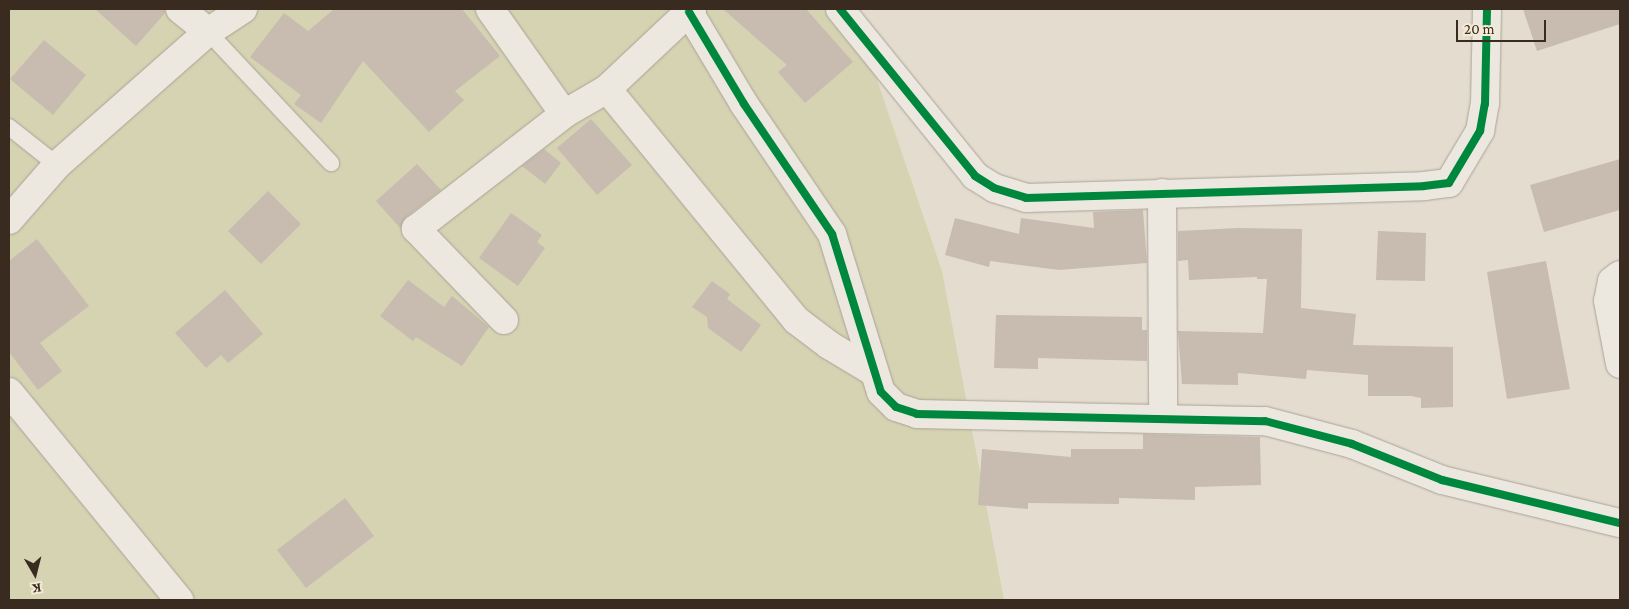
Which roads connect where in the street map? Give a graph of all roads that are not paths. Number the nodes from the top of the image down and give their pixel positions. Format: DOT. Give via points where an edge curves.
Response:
graph roads {
  1 [pos="180,9"];
  2 [pos="243,9"];
  3 [pos="490,9"];
  4 [pos="840,9"];
  5 [pos="1487,9"];
  6 [pos="691,10"];
  7 [pos="208,32"];
  8 [pos="606,89"];
  9 [pos="564,114"];
  10 [pos="9,127"];
  11 [pos="331,163"];
  12 [pos="57,165"];
  13 [pos="1162,193"];
  14 [pos="9,220"];
  15 [pos="1620,275"];
  16 [pos="504,320"];
  17 [pos="1620,364"];
  18 [pos="874,372"];
  19 [pos="9,392"];
  20 [pos="1163,418"];
  21 [pos="1620,523"];
  22 [pos="178,600"];
  1 -- 7 [label="street"];
  2 -- 7 [label="street"];
  3 -- 9 [label="street"];
  4 -- 13 [label="street" via="975,176 994,188 1026,198"];
  5 -- 13 [label="street" via="1485,104 1480,131 1448,183"];
  6 -- 8 [label="street"];
  6 -- 18 [label="street" via="744,104 832,234"];
  7 -- 11 [label="lane"];
  7 -- 12 [label="street"];
  8 -- 9 [label="street"];
  8 -- 18 [label="street" via="796,320"];
  9 -- 16 [label="street" via="416,229"];
  10 -- 12 [label="lane"];
  12 -- 14 [label="street"];
  13 -- 20 [label="street"];
  15 -- 17 [label="street" via="1612,281 1608,301"];
  18 -- 20 [label="street" via="881,392 896,407 917,414"];
  19 -- 22 [label="street"];
  20 -- 21 [label="street" via="1273,423 1352,444 1442,480"];
}
